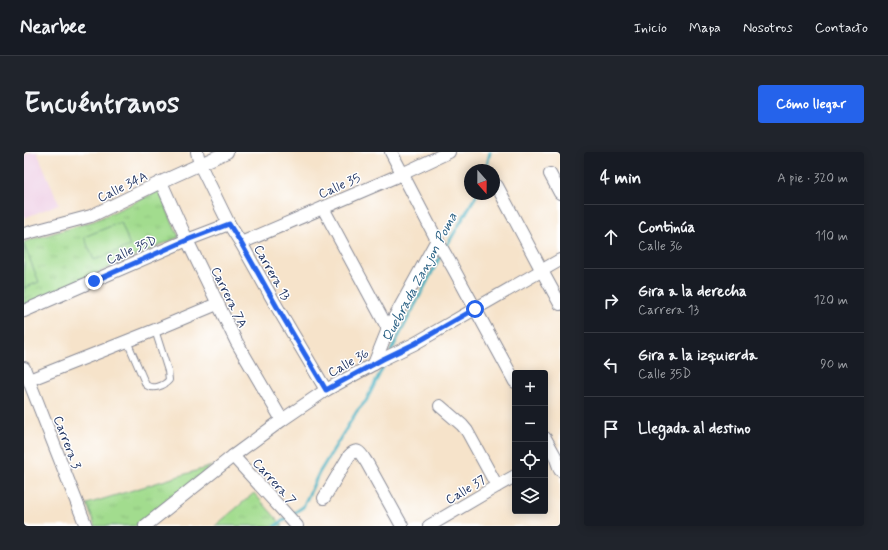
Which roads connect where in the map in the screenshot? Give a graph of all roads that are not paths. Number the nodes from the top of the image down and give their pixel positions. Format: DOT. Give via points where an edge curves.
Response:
graph roads {
  1 [pos="197,152"];
  2 [pos="227,152"];
  3 [pos="391,152"];
  4 [pos="448,152"];
  5 [pos="200,165"];
  6 [pos="402,174"];
  7 [pos="550,174"];
  8 [pos="161,182"];
  9 [pos="500,192"];
  10 [pos="560,193"];
  11 [pos="323,208"];
  12 [pos="229,224"];
  13 [pos="24,234"];
  14 [pos="187,240"];
  15 [pos="241,243"];
  16 [pos="439,243"];
  17 [pos="560,260"];
  18 [pos="542,271"];
  19 [pos="217,304"];
  20 [pos="560,304"];
  21 [pos="475,309"];
  22 [pos="24,311"];
  23 [pos="388,329"];
  24 [pos="155,330"];
  25 [pos="127,341"];
  26 [pos="378,362"];
  27 [pos="24,368"];
  28 [pos="512,377"];
  29 [pos="29,380"];
  30 [pos="326,390"];
  31 [pos="440,406"];
  32 [pos="282,420"];
  33 [pos="547,442"];
  34 [pos="233,456"];
  35 [pos="553,456"];
  36 [pos="560,470"];
  37 [pos="512,478"];
  38 [pos="497,486"];
  39 [pos="324,498"];
  40 [pos="86,526"];
  41 [pos="145,526"];
  42 [pos="296,526"];
  43 [pos="402,526"];
  44 [pos="429,526"];
  1 -- 5 [label="street, Carrera 13"];
  2 -- 5 [label="street, Calle 34A"];
  3 -- 6 [label="street"];
  4 -- 6 [label="street, Calle 35"];
  5 -- 8 [label="street, Calle 34A"];
  5 -- 12 [label="street, Carrera 13"];
  6 -- 11 [label="street, Calle 35"];
  6 -- 16 [label="street"];
  7 -- 10 [label="street"];
  8 -- 13 [label="street, Calle 34A" via="91,216"];
  8 -- 14 [label="street, Carrera 7A"];
  9 -- 18 [label="street"];
  11 -- 15 [label="street, Calle 35"];
  11 -- 23 [label="street"];
  12 -- 14 [label="street, Calle 35D"];
  12 -- 15 [label="street, Carrera 13"];
  14 -- 19 [label="street, Carrera 7A"];
  14 -- 22 [label="street, Calle 35D"];
  15 -- 30 [label="street, Carrera 13"];
  16 -- 21 [label="street"];
  16 -- 23 [label="street"];
  17 -- 18 [label="street, Calle 36"];
  18 -- 20 [label="street"];
  18 -- 21 [label="street, Calle 36"];
  19 -- 24 [label="street"];
  19 -- 32 [label="street, Carrera 7A"];
  21 -- 26 [label="street, Calle 36"];
  21 -- 28 [label="street"];
  23 -- 26 [label="street"];
  24 -- 25 [label="street"];
  24 -- 25 [label="lane" via="168,371 169,380 163,385 146,385"];
  25 -- 29 [label="street"];
  26 -- 30 [label="street, Calle 36"];
  27 -- 29 [label="street, Carrera 3"];
  29 -- 40 [label="street, Carrera 3"];
  30 -- 32 [label="street, Calle 36"];
  31 -- 38 [label="street" via="467,431"];
  32 -- 34 [label="street, Calle 36"];
  33 -- 35 [label="street"];
  34 -- 41 [label="street, Calle 36"];
  34 -- 42 [label="street, Carrera 7"];
  35 -- 36 [label="street"];
  37 -- 38 [label="street, Calle 37"];
  38 -- 44 [label="street, Calle 37"];
  39 -- 43 [label="street" via="349,456 358,451"];
}
